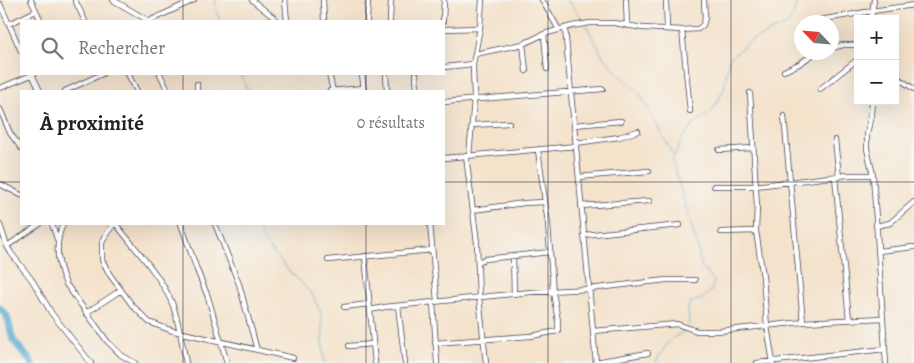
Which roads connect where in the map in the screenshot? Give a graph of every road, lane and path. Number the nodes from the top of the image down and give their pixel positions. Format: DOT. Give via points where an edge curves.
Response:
graph roads {
  1 [pos="31,0"];
  2 [pos="75,0"];
  3 [pos="113,0"];
  4 [pos="192,0"];
  5 [pos="252,0"];
  6 [pos="285,0"];
  7 [pos="323,0"];
  8 [pos="368,0"];
  9 [pos="391,0"];
  10 [pos="444,0"];
  11 [pos="482,0"];
  12 [pos="542,0"];
  13 [pos="626,0"];
  14 [pos="666,0"];
  15 [pos="704,0"];
  16 [pos="874,0"];
  17 [pos="0,4"];
  18 [pos="914,5"];
  19 [pos="872,10"];
  20 [pos="36,11"];
  21 [pos="871,15"];
  22 [pos="839,16"];
  23 [pos="40,20"];
  24 [pos="85,20"];
  25 [pos="147,20"];
  26 [pos="151,20"];
  27 [pos="277,20"];
  28 [pos="287,20"];
  29 [pos="324,20"];
  30 [pos="367,20"];
  31 [pos="390,20"];
  32 [pos="443,20"];
  33 [pos="9,24"];
  34 [pos="627,26"];
  35 [pos="480,28"];
  36 [pos="565,28"];
  37 [pos="445,29"];
  38 [pos="667,29"];
  39 [pos="559,30"];
  40 [pos="682,30"];
  41 [pos="544,34"];
  42 [pos="523,44"];
  43 [pos="854,45"];
  44 [pos="839,46"];
  45 [pos="20,49"];
  46 [pos="475,54"];
  47 [pos="805,60"];
  48 [pos="857,60"];
  49 [pos="473,64"];
  50 [pos="445,67"];
  51 [pos="547,69"];
  52 [pos="526,71"];
  53 [pos="784,71"];
  54 [pos="31,75"];
  55 [pos="33,75"];
  56 [pos="100,75"];
  57 [pos="128,75"];
  58 [pos="160,75"];
  59 [pos="329,75"];
  60 [pos="362,75"];
  61 [pos="386,75"];
  62 [pos="416,75"];
  63 [pos="899,79"];
  64 [pos="197,84"];
  65 [pos="0,88"];
  66 [pos="364,89"];
  67 [pos="603,89"];
  68 [pos="820,89"];
  69 [pos="914,89"];
  70 [pos="40,90"];
  71 [pos="67,90"];
  72 [pos="134,90"];
  73 [pos="168,90"];
  74 [pos="197,90"];
  75 [pos="331,90"];
  76 [pos="348,90"];
  77 [pos="387,90"];
  78 [pos="417,90"];
  79 [pos="571,92"];
  80 [pos="750,93"];
  81 [pos="474,100"];
  82 [pos="445,102"];
  83 [pos="872,105"];
  84 [pos="0,110"];
  85 [pos="690,110"];
  86 [pos="784,116"];
  87 [pos="621,121"];
  88 [pos="509,123"];
  89 [pos="472,125"];
  90 [pos="574,125"];
  91 [pos="638,131"];
  92 [pos="835,140"];
  93 [pos="576,144"];
  94 [pos="20,147"];
  95 [pos="753,148"];
  96 [pos="538,150"];
  97 [pos="719,150"];
  98 [pos="468,156"];
  99 [pos="445,158"];
  100 [pos="650,171"];
  101 [pos="873,175"];
  102 [pos="579,177"];
  103 [pos="837,177"];
  104 [pos="789,182"];
  105 [pos="0,184"];
  106 [pos="714,186"];
  107 [pos="755,186"];
  108 [pos="20,194"];
  109 [pos="648,201"];
  110 [pos="544,202"];
  111 [pos="914,202"];
  112 [pos="582,206"];
  113 [pos="473,210"];
  114 [pos="0,225"];
  115 [pos="38,225"];
  116 [pos="52,225"];
  117 [pos="63,225"];
  118 [pos="114,225"];
  119 [pos="116,225"];
  120 [pos="182,225"];
  121 [pos="216,225"];
  122 [pos="430,225"];
  123 [pos="680,225"];
  124 [pos="876,226"];
  125 [pos="756,231"];
  126 [pos="721,232"];
  127 [pos="584,235"];
  128 [pos="57,240"];
  129 [pos="6,246"];
  130 [pos="914,247"];
  131 [pos="432,250"];
  132 [pos="878,251"];
  133 [pos="550,252"];
  134 [pos="365,256"];
  135 [pos="513,256"];
  136 [pos="328,260"];
  137 [pos="478,262"];
  138 [pos="695,280"];
  139 [pos="589,289"];
  140 [pos="121,290"];
  141 [pos="553,292"];
  142 [pos="514,294"];
  143 [pos="479,297"];
  144 [pos="435,302"];
  145 [pos="370,304"];
  146 [pos="398,306"];
  147 [pos="344,307"];
  148 [pos="370,310"];
  149 [pos="86,313"];
  150 [pos="883,318"];
  151 [pos="849,319"];
  152 [pos="803,322"];
  153 [pos="767,326"];
  154 [pos="179,331"];
  155 [pos="593,332"];
  156 [pos="484,339"];
  157 [pos="221,342"];
  158 [pos="435,343"];
  159 [pos="373,344"];
  160 [pos="349,346"];
  161 [pos="885,349"];
  162 [pos="256,350"];
  163 [pos="648,353"];
  164 [pos="293,358"];
  165 [pos="596,362"];
  166 [pos="91,363"];
  167 [pos="135,363"];
  168 [pos="186,363"];
  169 [pos="227,363"];
  170 [pos="375,363"];
  171 [pos="405,363"];
  172 [pos="438,363"];
  173 [pos="486,363"];
  174 [pos="757,363"];
  175 [pos="773,363"];
  176 [pos="886,363"];
  1 -- 20 [label="street"];
  2 -- 24 [label="street"];
  3 -- 25 [label="street"];
  4 -- 26 [label="street"];
  5 -- 27 [label="street"];
  6 -- 28 [label="street"];
  7 -- 29 [label="street"];
  8 -- 30 [label="street"];
  9 -- 31 [label="street"];
  10 -- 32 [label="street"];
  11 -- 35 [label="street"];
  12 -- 39 [label="street"];
  13 -- 34 [label="street"];
  14 -- 38 [label="street"];
  15 -- 40 [label="street" via="703,25 698,29"];
  16 -- 19 [label="street"];
  17 -- 33 [label="street"];
  18 -- 19 [label="street"];
  19 -- 21 [label="street"];
  19 -- 22 [label="street"];
  20 -- 23 [label="street"];
  20 -- 33 [label="street"];
  33 -- 45 [label="street"];
  34 -- 36 [label="street" via="590,23"];
  34 -- 38 [label="street"];
  35 -- 37 [label="street"];
  35 -- 46 [label="street"];
  36 -- 39 [label="street"];
  36 -- 79 [label="street"];
  38 -- 40 [label="street"];
  39 -- 41 [label="street"];
  40 -- 85 [label="street"];
  41 -- 42 [label="street"];
  41 -- 51 [label="street"];
  42 -- 46 [label="street"];
  42 -- 52 [label="street"];
  43 -- 44 [label="street"];
  46 -- 49 [label="street"];
  47 -- 53 [label="street"];
  48 -- 68 [label="street"];
  49 -- 50 [label="street"];
  49 -- 81 [label="street"];
  54 -- 65 [label="street"];
  55 -- 70 [label="street"];
  56 -- 71 [label="street"];
  57 -- 72 [label="street"];
  58 -- 73 [label="street"];
  59 -- 75 [label="street"];
  60 -- 66 [label="street"];
  61 -- 77 [label="street"];
  62 -- 78 [label="street"];
  63 -- 69 [label="street"];
  64 -- 74 [label="street"];
  66 -- 76 [label="street"];
  67 -- 79 [label="street"];
  79 -- 81 [label="street"];
  79 -- 90 [label="street"];
  80 -- 95 [label="street"];
  81 -- 82 [label="street"];
  81 -- 89 [label="street"];
  83 -- 101 [label="street" via="867,149"];
  84 -- 94 [label="street"];
  86 -- 104 [label="street"];
  87 -- 90 [label="street"];
  88 -- 89 [label="street"];
  89 -- 98 [label="street"];
  90 -- 93 [label="street"];
  91 -- 93 [label="street"];
  92 -- 103 [label="street"];
  93 -- 96 [label="street"];
  93 -- 102 [label="street"];
  95 -- 97 [label="street"];
  95 -- 107 [label="street"];
  96 -- 98 [label="street"];
  96 -- 110 [label="street"];
  98 -- 99 [label="street"];
  98 -- 113 [label="street"];
  100 -- 102 [label="street"];
  101 -- 103 [label="street"];
  101 -- 124 [label="street"];
  102 -- 112 [label="street"];
  103 -- 104 [label="street"];
  103 -- 151 [label="street"];
  104 -- 107 [label="street"];
  104 -- 152 [label="street"];
  105 -- 108 [label="street"];
  106 -- 107 [label="street"];
  107 -- 125 [label="street"];
  109 -- 112 [label="street"];
  110 -- 113 [label="street"];
  110 -- 133 [label="street"];
  111 -- 124 [label="street" via="890,222"];
  112 -- 127 [label="street"];
  113 -- 137 [label="street"];
  114 -- 129 [label="street"];
  115 -- 129 [label="street"];
  116 -- 128 [label="street"];
  117 -- 128 [label="street"];
  118 -- 140 [label="street" via="102,243 102,260"];
  119 -- 154 [label="street" via="164,288"];
  120 -- 157 [label="street"];
  121 -- 162 [label="street" via="239,284"];
  122 -- 131 [label="street"];
  123 -- 127 [label="street"];
  124 -- 132 [label="street"];
  125 -- 126 [label="street"];
  125 -- 153 [label="street"];
  127 -- 139 [label="street"];
  128 -- 149 [label="street" via="61,273"];
  129 -- 166 [label="street" via="52,314"];
  130 -- 132 [label="street"];
  131 -- 134 [label="street"];
  131 -- 144 [label="street"];
  132 -- 150 [label="street"];
  133 -- 135 [label="street"];
  133 -- 141 [label="street"];
  134 -- 136 [label="street"];
  134 -- 145 [label="street"];
  135 -- 137 [label="street"];
  135 -- 142 [label="street"];
  137 -- 143 [label="street"];
  138 -- 139 [label="street"];
  139 -- 141 [label="street"];
  139 -- 155 [label="street"];
  140 -- 149 [label="street"];
  140 -- 154 [label="street" via="149,322"];
  141 -- 142 [label="street"];
  141 -- 156 [label="street" via="558,331"];
  142 -- 143 [label="street"];
  143 -- 144 [label="street"];
  143 -- 156 [label="street"];
  144 -- 146 [label="street"];
  144 -- 158 [label="street"];
  145 -- 147 [label="street"];
  145 -- 148 [label="street"];
  146 -- 148 [label="street"];
  146 -- 171 [label="street"];
  148 -- 159 [label="street"];
  149 -- 167 [label="street" via="107,342"];
  150 -- 151 [label="street"];
  150 -- 161 [label="street"];
  151 -- 152 [label="street"];
  152 -- 153 [label="street"];
  153 -- 155 [label="street" via="697,331 677,324"];
  153 -- 175 [label="street"];
  154 -- 157 [label="street"];
  154 -- 168 [label="street"];
  155 -- 165 [label="street"];
  156 -- 158 [label="street"];
  156 -- 173 [label="street"];
  157 -- 162 [label="street"];
  157 -- 169 [label="street"];
  158 -- 172 [label="street"];
  159 -- 160 [label="street"];
  159 -- 170 [label="street"];
  161 -- 175 [label="street"];
  161 -- 176 [label="street"];
  162 -- 164 [label="street"];
  163 -- 165 [label="street"];
  174 -- 175 [label="street"];
}
